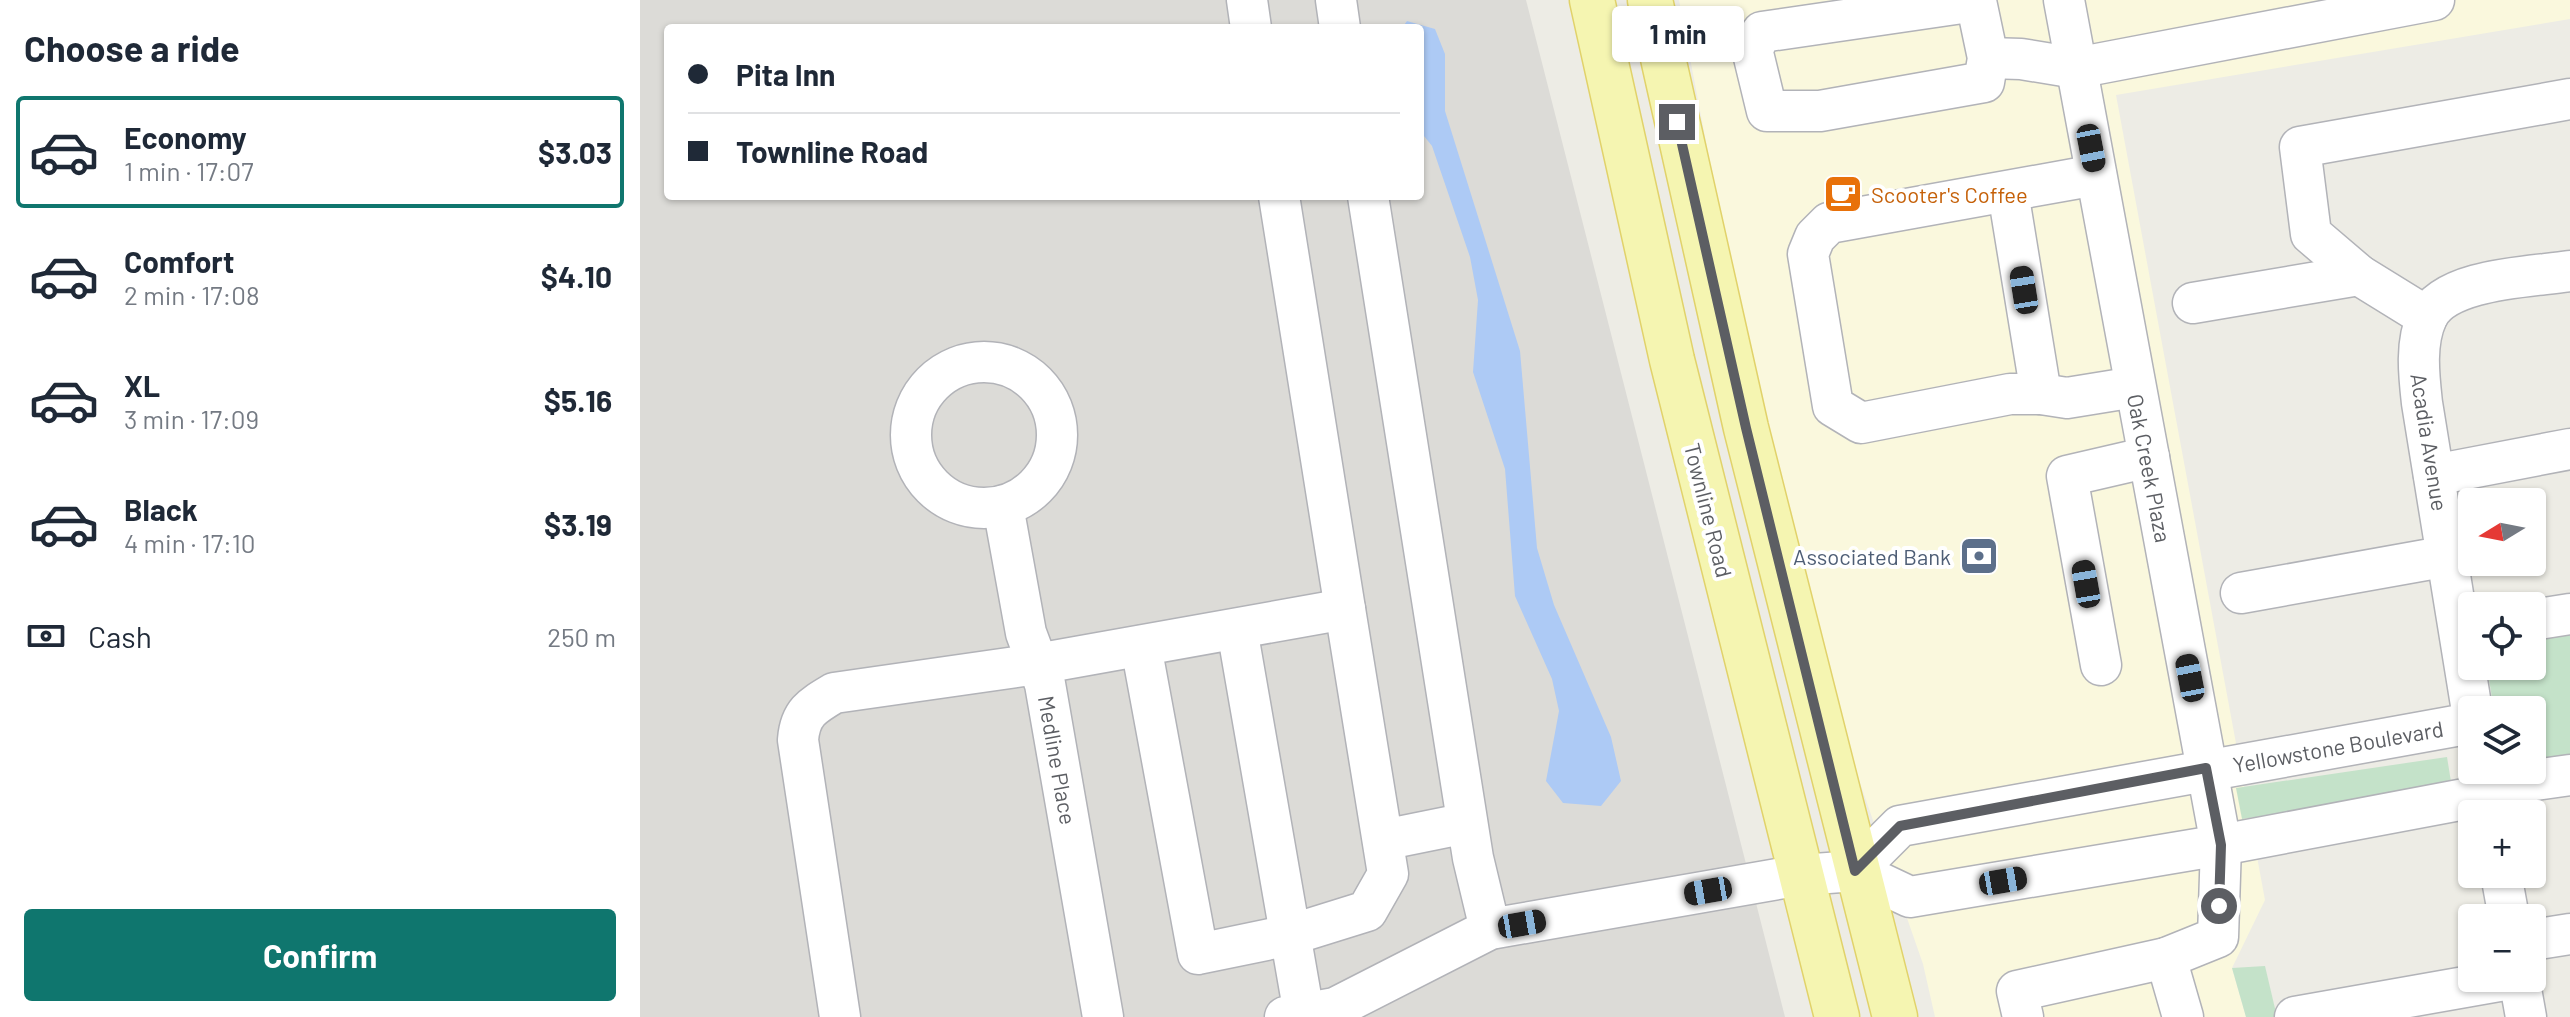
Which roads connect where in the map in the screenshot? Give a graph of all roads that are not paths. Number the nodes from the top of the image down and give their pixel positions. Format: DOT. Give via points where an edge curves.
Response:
graph roads {
  1 [pos="1247,0"];
  2 [pos="1336,0"];
  3 [pos="1592,0"];
  4 [pos="1650,0"];
  5 [pos="1747,0"];
  6 [pos="1976,0"];
  7 [pos="2064,0"];
  8 [pos="2434,0"];
  9 [pos="1250,24"];
  10 [pos="1339,24"];
  11 [pos="1757,41"];
  12 [pos="1988,58"];
  13 [pos="2076,68"];
  14 [pos="2570,99"];
  15 [pos="2096,175"];
  16 [pos="2008,192"];
  17 [pos="1280,200"];
  18 [pos="1369,200"];
  19 [pos="2570,271"];
  20 [pos="2359,275"];
  21 [pos="2193,303"];
  22 [pos="2427,317"];
  23 [pos="2135,387"];
  24 [pos="2041,394"];
  25 [pos="2570,449"];
  26 [pos="2149,457"];
  27 [pos="2434,475"];
  28 [pos="1003,506"];
  29 [pos="2448,556"];
  30 [pos="2241,593"];
  31 [pos="2458,598"];
  32 [pos="1345,609"];
  33 [pos="2570,614"];
  34 [pos="2546,618"];
  35 [pos="1237,629"];
  36 [pos="1141,646"];
  37 [pos="1037,664"];
  38 [pos="2101,665"];
  39 [pos="2458,725"];
  40 [pos="2206,768"];
  41 [pos="2570,775"];
  42 [pos="2486,793"];
  43 [pos="1467,823"];
  44 [pos="1383,840"];
  45 [pos="2221,845"];
  46 [pos="1855,871"];
  47 [pos="1801,875"];
  48 [pos="1490,929"];
  49 [pos="2570,934"];
  50 [pos="1290,935"];
  51 [pos="2546,938"];
  52 [pos="2166,958"];
  53 [pos="2458,990"];
  54 [pos="2521,992"];
  55 [pos="2353,1012"];
  56 [pos="1294,1015"];
  57 [pos="840,1017"];
  58 [pos="1103,1017"];
  59 [pos="1837,1017"];
  60 [pos="1895,1017"];
  61 [pos="2023,1017"];
  62 [pos="2183,1017"];
  63 [pos="2295,1017"];
  64 [pos="2526,1017"];
  1 -- 9 [label="street"];
  2 -- 10 [label="street"];
  3 -- 47 [label="main road, Townline Road" via="1672,360"];
  4 -- 46 [label="main road" via="1746,428"];
  5 -- 11 [label="street"];
  6 -- 11 [label="street" via="1762,32"];
  6 -- 12 [label="street"];
  7 -- 13 [label="street, Oak Creek Plaza"];
  8 -- 13 [label="street"];
  11 -- 12 [label="street" via="1752,49 1767,111 1820,111 1984,82"];
  12 -- 13 [label="street"];
  13 -- 15 [label="street, Oak Creek Plaza"];
  14 -- 20 [label="street" via="2300,147 2311,234"];
  15 -- 16 [label="street"];
  15 -- 23 [label="street, Oak Creek Plaza"];
  16 -- 24 [label="street"];
  16 -- 24 [label="street" via="1829,223 1808,254 1833,406 1861,423 2010,394"];
  17 -- 32 [label="street"];
  18 -- 43 [label="street"];
  19 -- 22 [label="street" via="2467,287 2445,297"];
  20 -- 21 [label="street"];
  20 -- 22 [label="street"];
  22 -- 27 [label="street, Acadia Avenue" via="2418,358"];
  23 -- 24 [label="street" via="2067,398"];
  23 -- 26 [label="street, Oak Creek Plaza"];
  25 -- 27 [label="street"];
  26 -- 38 [label="street" via="2067,476"];
  26 -- 40 [label="street, Oak Creek Plaza"];
  27 -- 29 [label="street, Acadia Avenue"];
  28 -- 37 [label="street, Medline Place" via="1026,633"];
  29 -- 30 [label="street"];
  29 -- 31 [label="street, Acadia Avenue"];
  32 -- 35 [label="street"];
  32 -- 44 [label="street"];
  33 -- 34 [label="street"];
  35 -- 36 [label="street"];
  35 -- 50 [label="street"];
  36 -- 37 [label="street"];
  36 -- 50 [label="street" via="1198,954"];
  37 -- 57 [label="street" via="834,693 810,707 799,721"];
  37 -- 58 [label="street, Medline Place" via="1045,684"];
  39 -- 40 [label="street, Yellowstone Boulevard"];
  40 -- 45 [label="street, Oak Creek Plaza"];
  40 -- 46 [label="street, Yellowstone Boulevard" via="1900,826"];
  41 -- 42 [label="street"];
  42 -- 45 [label="street"];
  43 -- 44 [label="street"];
  43 -- 48 [label="street"];
  44 -- 50 [label="street" via="1388,874 1367,911"];
  45 -- 46 [label="street" via="1910,897"];
  45 -- 52 [label="street, Oak Creek Plaza" via="2218,937"];
  46 -- 47 [label="street"];
  46 -- 60 [label="main road"];
  47 -- 48 [label="street"];
  47 -- 59 [label="main road, Townline Road"];
  48 -- 56 [label="street" via="1335,1008"];
  49 -- 51 [label="street"];
  50 -- 56 [label="street"];
  52 -- 61 [label="street" via="2017,991"];
  52 -- 62 [label="street"];
  53 -- 55 [label="street"];
  54 -- 64 [label="street"];
  55 -- 63 [label="street"];
}
